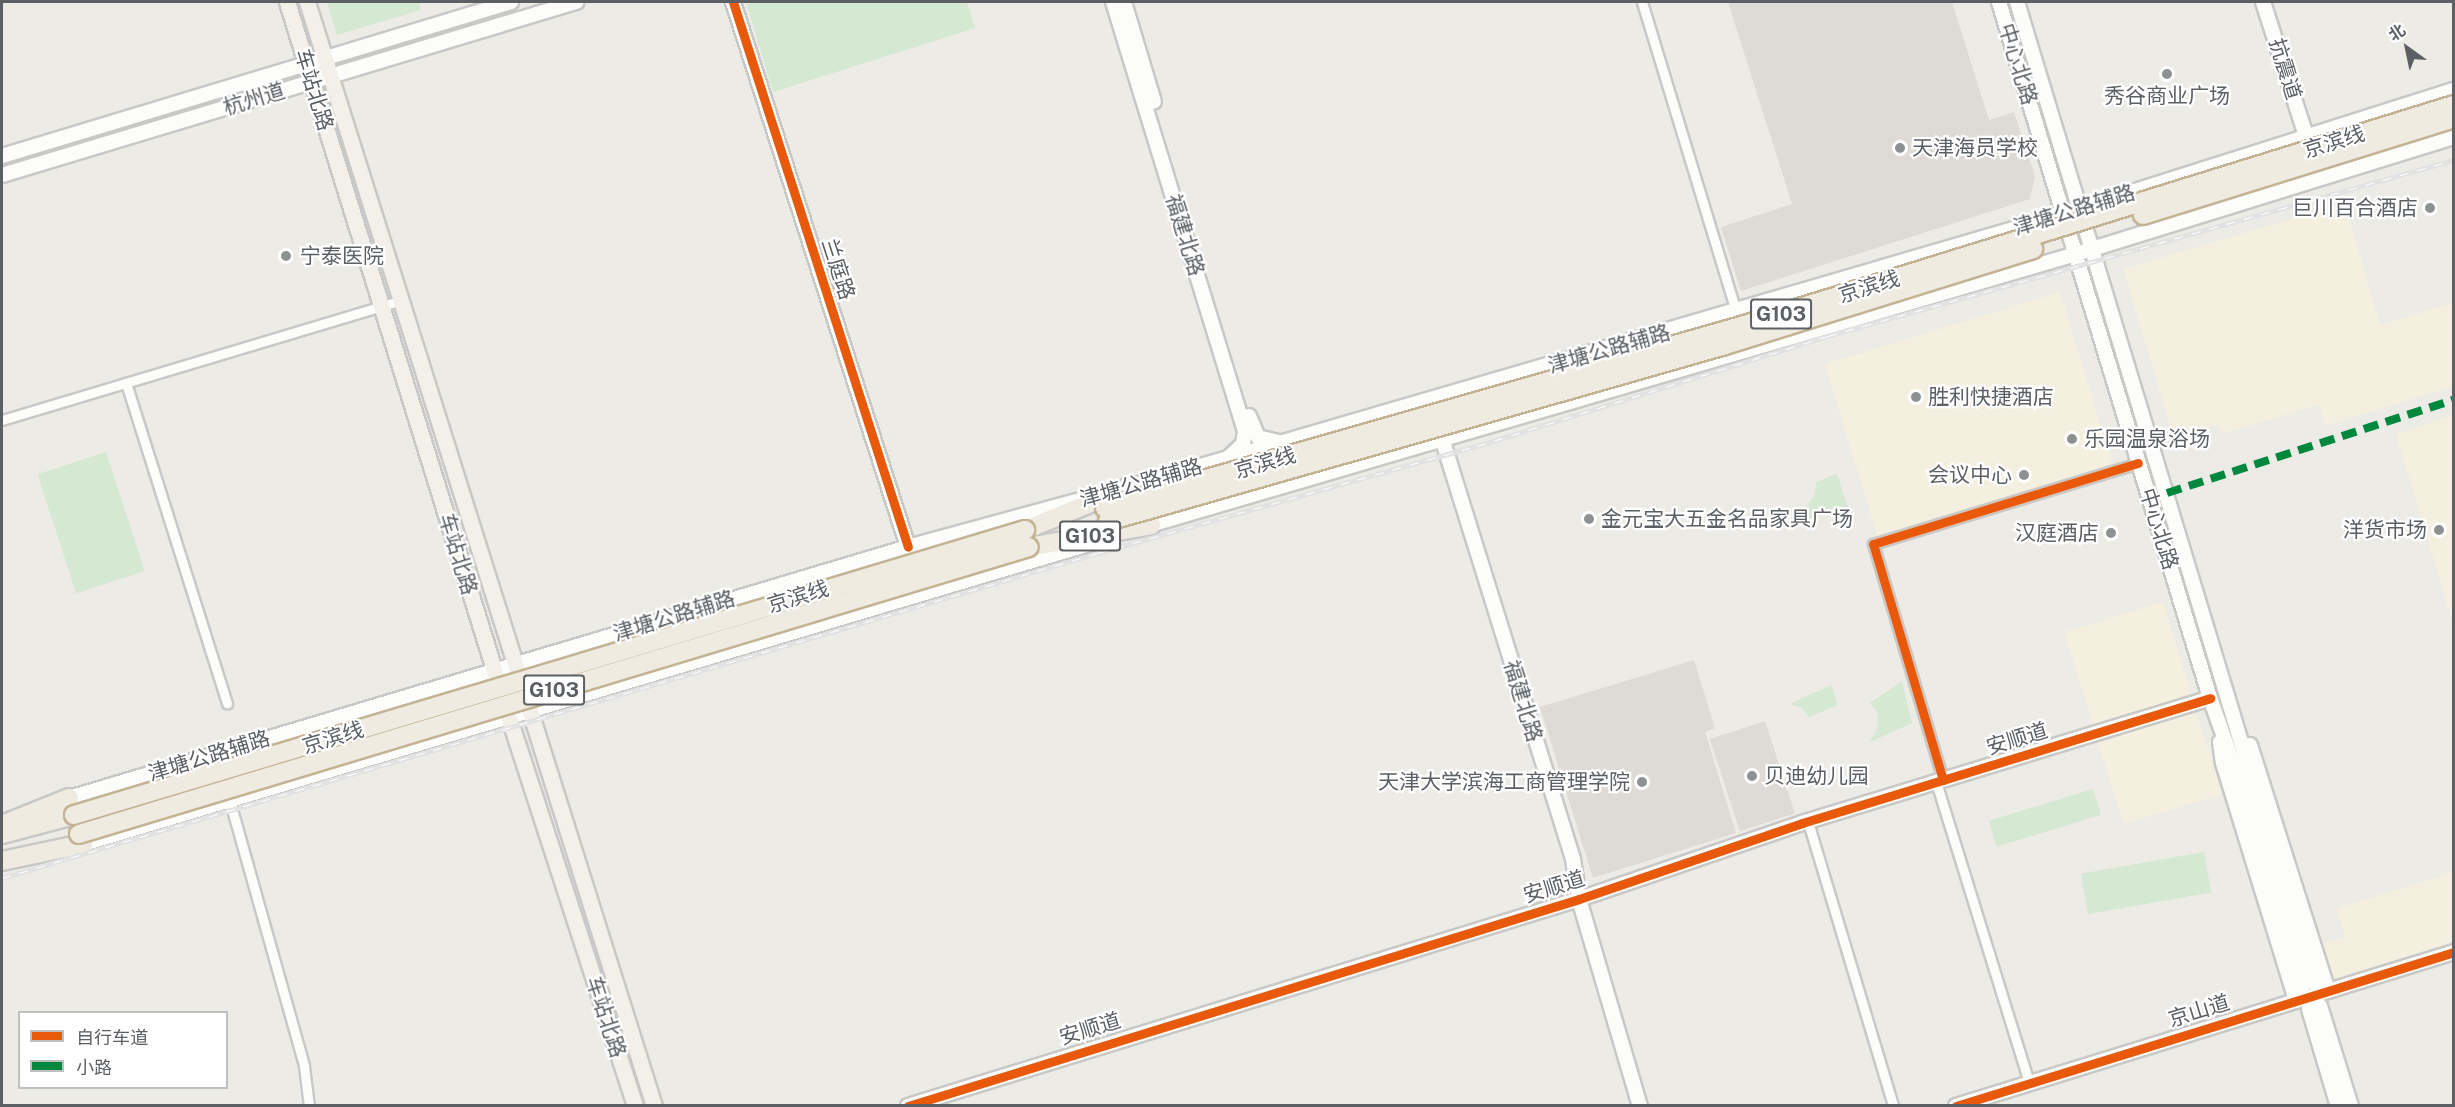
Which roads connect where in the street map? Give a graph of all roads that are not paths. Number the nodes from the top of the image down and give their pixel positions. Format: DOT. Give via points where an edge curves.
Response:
graph roads {
  1 [pos="286,2"];
  2 [pos="307,2"];
  3 [pos="511,2"];
  4 [pos="576,2"];
  5 [pos="733,2"];
  6 [pos="1113,2"];
  7 [pos="1124,2"];
  8 [pos="1642,2"];
  9 [pos="1999,2"];
  10 [pos="2017,2"];
  11 [pos="2264,2"];
  12 [pos="324,59"];
  13 [pos="306,64"];
  14 [pos="330,77"];
  15 [pos="311,82"];
  16 [pos="2454,90"];
  17 [pos="2454,105"];
  18 [pos="2454,118"];
  19 [pos="2306,136"];
  20 [pos="2454,137"];
  21 [pos="2,156"];
  22 [pos="2,175"];
  23 [pos="2053,179"];
  24 [pos="2080,209"];
  25 [pos="2063,214"];
  26 [pos="2031,224"];
  27 [pos="2068,230"];
  28 [pos="2085,251"];
  29 [pos="2045,263"];
  30 [pos="2086,284"];
  31 [pos="399,301"];
  32 [pos="381,306"];
  33 [pos="1736,312"];
  34 [pos="126,383"];
  35 [pos="1430,401"];
  36 [pos="2,420"];
  37 [pos="1442,440"];
  38 [pos="1286,442"];
  39 [pos="1223,460"];
  40 [pos="2138,463"];
  41 [pos="1132,486"];
  42 [pos="1106,515"];
  43 [pos="1151,525"];
  44 [pos="1027,538"];
  45 [pos="908,547"];
  46 [pos="515,664"];
  47 [pos="494,670"];
  48 [pos="2210,698"];
  49 [pos="227,703"];
  50 [pos="2233,711"];
  51 [pos="530,712"];
  52 [pos="2217,716"];
  53 [pos="508,718"];
  54 [pos="1940,781"];
  55 [pos="230,802"];
  56 [pos="72,806"];
  57 [pos="1808,822"];
  58 [pos="2,825"];
  59 [pos="2,834"];
  60 [pos="81,839"];
  61 [pos="2,860"];
  62 [pos="1579,899"];
  63 [pos="2454,952"];
  64 [pos="2328,992"];
  65 [pos="2296,1001"];
  66 [pos="2029,1083"];
  67 [pos="309,1106"];
  68 [pos="635,1106"];
  69 [pos="654,1106"];
  70 [pos="908,1106"];
  71 [pos="1640,1106"];
  72 [pos="1893,1106"];
  73 [pos="1956,1106"];
  74 [pos="2338,1106"];
  75 [pos="2351,1106"];
  1 -- 13 [label="main road, 车站北路"];
  2 -- 12 [label="main road, 车站北路"];
  3 -- 12 [label="main road, 杭州道"];
  4 -- 14 [label="main road, 杭州道"];
  5 -- 45 [label="main road, 兰庭路"];
  6 -- 39 [label="main road, 福建北路" via="1245,430 1239,449"];
  7 -- 38 [label="main road, 福建北路" via="1252,429 1264,440"];
  8 -- 33 [label="street"];
  9 -- 23 [label="main road, 中心北路"];
  10 -- 24 [label="main road, 中心北路"];
  11 -- 19 [label="main road, 抗震道"];
  12 -- 13 [label="main road, 杭州道"];
  12 -- 14 [label="main road, 车站北路"];
  13 -- 15 [label="main road, 车站北路"];
  13 -- 21 [label="main road, 杭州道"];
  14 -- 15 [label="main road, 杭州道"];
  14 -- 31 [label="main road, 车站北路"];
  15 -- 22 [label="main road, 杭州道"];
  15 -- 32 [label="main road, 车站北路"];
  16 -- 19 [label="main road, 津塘公路辅路"];
  17 -- 42 [label="highway, 京滨线 / G103, bridge" via="1749,323"];
  18 -- 42 [label="highway, 京滨线 / G103, bridge" via="1722,346"];
  19 -- 24 [label="main road, 津塘公路辅路"];
  20 -- 28 [label="main road, 津塘公路辅路 / G103"];
  23 -- 25 [label="main road, 中心北路"];
  23 -- 26 [label="main road" via="2050,208"];
  24 -- 25 [label="main road, 津塘公路辅路"];
  24 -- 28 [label="main road, 中心北路"];
  25 -- 26 [label="main road, 津塘公路辅路"];
  25 -- 27 [label="main road, 中心北路"];
  26 -- 27 [label="main road"];
  26 -- 33 [label="main road, 津塘公路辅路"];
  27 -- 28 [label="main road, 中心北路"];
  28 -- 29 [label="main road, 津塘公路辅路 / G103"];
  28 -- 30 [label="main road, 中心北路"];
  28 -- 50 [label="main road, 中心北路" via="2101,280"];
  29 -- 30 [label="main road" via="2069,265"];
  29 -- 37 [label="main road, 津塘公路辅路 / G103"];
  30 -- 40 [label="main road, 中心北路"];
  31 -- 32 [label="street"];
  31 -- 46 [label="main road, 车站北路"];
  32 -- 34 [label="street"];
  32 -- 47 [label="main road, 车站北路"];
  33 -- 35 [label="main road, 津塘公路辅路"];
  34 -- 36 [label="street"];
  34 -- 49 [label="street"];
  35 -- 37 [label="main road, 福建北路"];
  35 -- 38 [label="main road, 津塘公路辅路"];
  37 -- 43 [label="main road, 津塘公路辅路 / G103"];
  37 -- 62 [label="main road, 福建北路" via="1573,859"];
  38 -- 39 [label="main road, 津塘公路辅路"];
  39 -- 41 [label="main road, 津塘公路辅路"];
  40 -- 48 [label="main road, 中心北路"];
  40 -- 54 [label="street" via="1873,544"];
  41 -- 44 [label="highway"];
  41 -- 45 [label="main road, 津塘公路辅路"];
  42 -- 44 [label="highway, 京滨线 / G103"];
  43 -- 44 [label="highway, G103"];
  43 -- 51 [label="main road, 津塘公路辅路 / G103"];
  44 -- 56 [label="highway, 京滨线 / G103, bridge"];
  44 -- 60 [label="highway, 京滨线 / G103, bridge"];
  45 -- 46 [label="main road, 津塘公路辅路"];
  46 -- 47 [label="main road, 津塘公路辅路"];
  46 -- 51 [label="main road, 车站北路"];
  47 -- 53 [label="main road, 车站北路"];
  47 -- 56 [label="main road, 津塘公路辅路"];
  48 -- 52 [label="main road, 中心北路"];
  48 -- 54 [label="main road, 安顺道"];
  50 -- 52 [label="main road, 中心北路" via="2308,985"];
  50 -- 64 [label="main road" via="2253,752"];
  51 -- 53 [label="main road, 津塘公路辅路 / G103"];
  51 -- 69 [label="main road, 车站北路"];
  52 -- 65 [label="main road" via="2223,764"];
  53 -- 55 [label="main road, 津塘公路辅路 / G103"];
  53 -- 68 [label="main road, 车站北路"];
  54 -- 57 [label="main road, 安顺道"];
  54 -- 66 [label="street"];
  55 -- 60 [label="main road, 津塘公路辅路 / G103"];
  55 -- 67 [label="street" via="304,1065"];
  56 -- 58 [label="highway"];
  56 -- 59 [label="highway, G103"];
  57 -- 62 [label="main road, 安顺道"];
  57 -- 72 [label="street"];
  60 -- 61 [label="highway, G103"];
  62 -- 70 [label="main road, 安顺道"];
  62 -- 71 [label="main road, 福建北路"];
  63 -- 64 [label="main road, 京山道"];
  64 -- 65 [label="main road, 京山道"];
  65 -- 66 [label="main road, 京山道"];
  66 -- 73 [label="main road, 京山道"];
  74 -- 75 [label="main road" via="2315,1008"];
}
